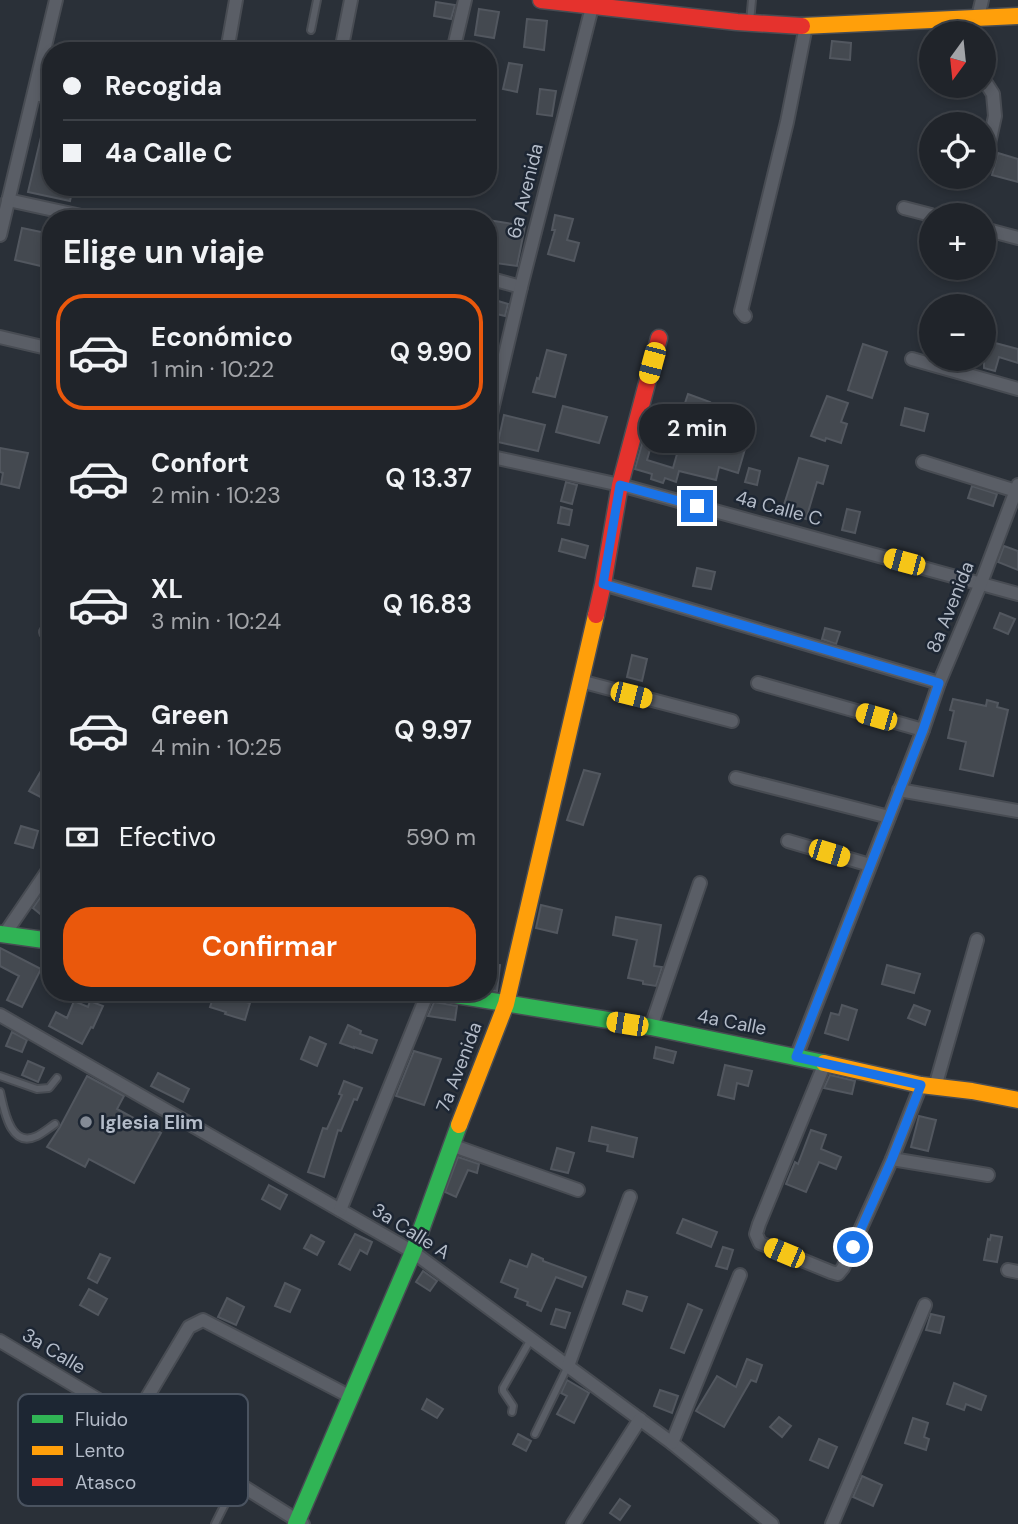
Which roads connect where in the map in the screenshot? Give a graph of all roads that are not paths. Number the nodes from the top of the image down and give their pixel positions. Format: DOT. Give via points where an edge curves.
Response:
graph roads {
  1 [pos="56,0"];
  2 [pos="236,0"];
  3 [pos="317,0"];
  4 [pos="351,0"];
  5 [pos="465,0"];
  6 [pos="752,0"];
  7 [pos="982,0"];
  8 [pos="549,1"];
  9 [pos="592,7"];
  10 [pos="1018,16"];
  11 [pos="978,17"];
  12 [pos="961,21"];
  13 [pos="750,23"];
  14 [pos="806,26"];
  15 [pos="919,26"];
  16 [pos="311,30"];
  17 [pos="46,42"];
  18 [pos="229,42"];
  19 [pos="343,42"];
  20 [pos="455,42"];
  21 [pos="42,60"];
  22 [pos="34,94"];
  23 [pos="42,95"];
  24 [pos="8,200"];
  25 [pos="904,208"];
  26 [pos="53,210"];
  27 [pos="919,212"];
  28 [pos="996,232"];
  29 [pos="0,235"];
  30 [pos="1018,237"];
  31 [pos="497,280"];
  32 [pos="521,287"];
  33 [pos="745,316"];
  34 [pos="0,337"];
  35 [pos="659,338"];
  36 [pos="42,347"];
  37 [pos="912,359"];
  38 [pos="497,389"];
  39 [pos="1018,389"];
  40 [pos="497,458"];
  41 [pos="923,462"];
  42 [pos="620,485"];
  43 [pos="1017,488"];
  44 [pos="981,583"];
  45 [pos="603,584"];
  46 [pos="1018,594"];
  47 [pos="580,681"];
  48 [pos="758,683"];
  49 [pos="939,683"];
  50 [pos="732,721"];
  51 [pos="923,730"];
  52 [pos="736,778"];
  53 [pos="900,790"];
  54 [pos="1018,811"];
  55 [pos="889,817"];
  56 [pos="788,841"];
  57 [pos="870,865"];
  58 [pos="42,878"];
  59 [pos="700,883"];
  60 [pos="2,934"];
  61 [pos="42,939"];
  62 [pos="977,940"];
  63 [pos="424,1001"];
  64 [pos="489,1001"];
  65 [pos="506,1004"];
  66 [pos="2,1022"];
  67 [pos="651,1027"];
  68 [pos="796,1057"];
  69 [pos="825,1063"];
  70 [pos="0,1076"];
  71 [pos="57,1078"];
  72 [pos="928,1086"];
  73 [pos="0,1092"];
  74 [pos="1018,1100"];
  75 [pos="55,1124"];
  76 [pos="451,1146"];
  77 [pos="892,1159"];
  78 [pos="988,1175"];
  79 [pos="579,1191"];
  80 [pos="630,1197"];
  81 [pos="340,1210"];
  82 [pos="413,1252"];
  83 [pos="740,1275"];
  84 [pos="925,1305"];
  85 [pos="531,1339"];
  86 [pos="0,1341"];
  87 [pos="568,1366"];
  88 [pos="88,1394"];
  89 [pos="149,1394"];
  90 [pos="351,1397"];
  91 [pos="512,1412"];
  92 [pos="640,1419"];
  93 [pos="535,1434"];
  94 [pos="672,1443"];
  95 [pos="248,1490"];
  96 [pos="224,1506"];
  97 [pos="299,1523"];
  98 [pos="215,1524"];
  99 [pos="573,1524"];
  100 [pos="772,1524"];
  101 [pos="832,1524"];
  1 -- 17 [label="street"];
  2 -- 18 [label="street"];
  3 -- 16 [label="lane"];
  4 -- 19 [label="street"];
  5 -- 20 [label="street"];
  6 -- 13 [label="lane"];
  7 -- 11 [label="street"];
  8 -- 9 [label="street"];
  9 -- 13 [label="street"];
  9 -- 32 [label="street, 6a Avenida"];
  10 -- 11 [label="street"];
  11 -- 12 [label="street"];
  13 -- 14 [label="street"];
  14 -- 15 [label="street"];
  14 -- 33 [label="street" via="741,311"];
  21 -- 22 [label="street"];
  22 -- 23 [label="street"];
  22 -- 24 [label="street"];
  24 -- 26 [label="street"];
  24 -- 29 [label="street"];
  25 -- 27 [label="street"];
  28 -- 30 [label="street"];
  31 -- 32 [label="street"];
  32 -- 38 [label="street, 6a Avenida"];
  34 -- 36 [label="street"];
  35 -- 42 [label="street, 7a Avenida"];
  37 -- 39 [label="street"];
  40 -- 42 [label="street, 4a Calle C"];
  41 -- 43 [label="street"];
  42 -- 44 [label="street, 4a Calle C"];
  42 -- 45 [label="street, 7a Avenida"];
  43 -- 44 [label="street, 8a Avenida"];
  44 -- 46 [label="street, 4a Calle C"];
  44 -- 49 [label="street, 8a Avenida"];
  45 -- 47 [label="street, 7a Avenida"];
  45 -- 49 [label="street"];
  47 -- 50 [label="street"];
  47 -- 65 [label="street, 7a Avenida"];
  48 -- 51 [label="street"];
  49 -- 51 [label="street, 8a Avenida"];
  51 -- 53 [label="street, 8a Avenida"];
  52 -- 55 [label="street"];
  53 -- 54 [label="street"];
  53 -- 55 [label="street, 8a Avenida"];
  55 -- 57 [label="street, 8a Avenida"];
  56 -- 57 [label="street"];
  57 -- 68 [label="street, 8a Avenida"];
  58 -- 60 [label="street"];
  59 -- 67 [label="street"];
  60 -- 61 [label="street"];
  62 -- 72 [label="street"];
  63 -- 81 [label="street"];
  64 -- 65 [label="street, 4a Calle"];
  65 -- 67 [label="street, 4a Calle"];
  65 -- 76 [label="street, 7a Avenida"];
  66 -- 81 [label="street, 3a Calle A"];
  67 -- 68 [label="street, 4a Calle"];
  68 -- 69 [label="street, 4a Calle"];
  69 -- 72 [label="street, 4a Calle"];
  69 -- 77 [label="street" via="759,1224 756,1234 760,1243 838,1274"];
  70 -- 71 [label="lane" via="37,1089 48,1088"];
  72 -- 74 [label="street, 4a Calle"];
  72 -- 77 [label="street"];
  73 -- 75 [label="lane" via="8,1124 19,1136 29,1139"];
  76 -- 79 [label="street"];
  76 -- 82 [label="street, 7a Avenida"];
  77 -- 78 [label="street"];
  80 -- 87 [label="street"];
  81 -- 82 [label="street, 3a Calle A"];
  82 -- 85 [label="street, 3a Calle A"];
  82 -- 90 [label="street, 7a Avenida"];
  83 -- 94 [label="street"];
  84 -- 101 [label="street"];
  85 -- 87 [label="street, 3a Calle A"];
  85 -- 91 [label="lane" via="503,1388"];
  86 -- 88 [label="street, 3a Calle"];
  87 -- 92 [label="street, 3a Calle A"];
  87 -- 93 [label="lane"];
  89 -- 90 [label="street" via="189,1327 203,1320"];
  90 -- 97 [label="street, 7a Avenida"];
  92 -- 94 [label="street, 3a Calle A"];
  92 -- 99 [label="street"];
  94 -- 100 [label="street, 3a Calle A"];
  95 -- 97 [label="street, 3a Calle"];
  96 -- 98 [label="lane"];
}
